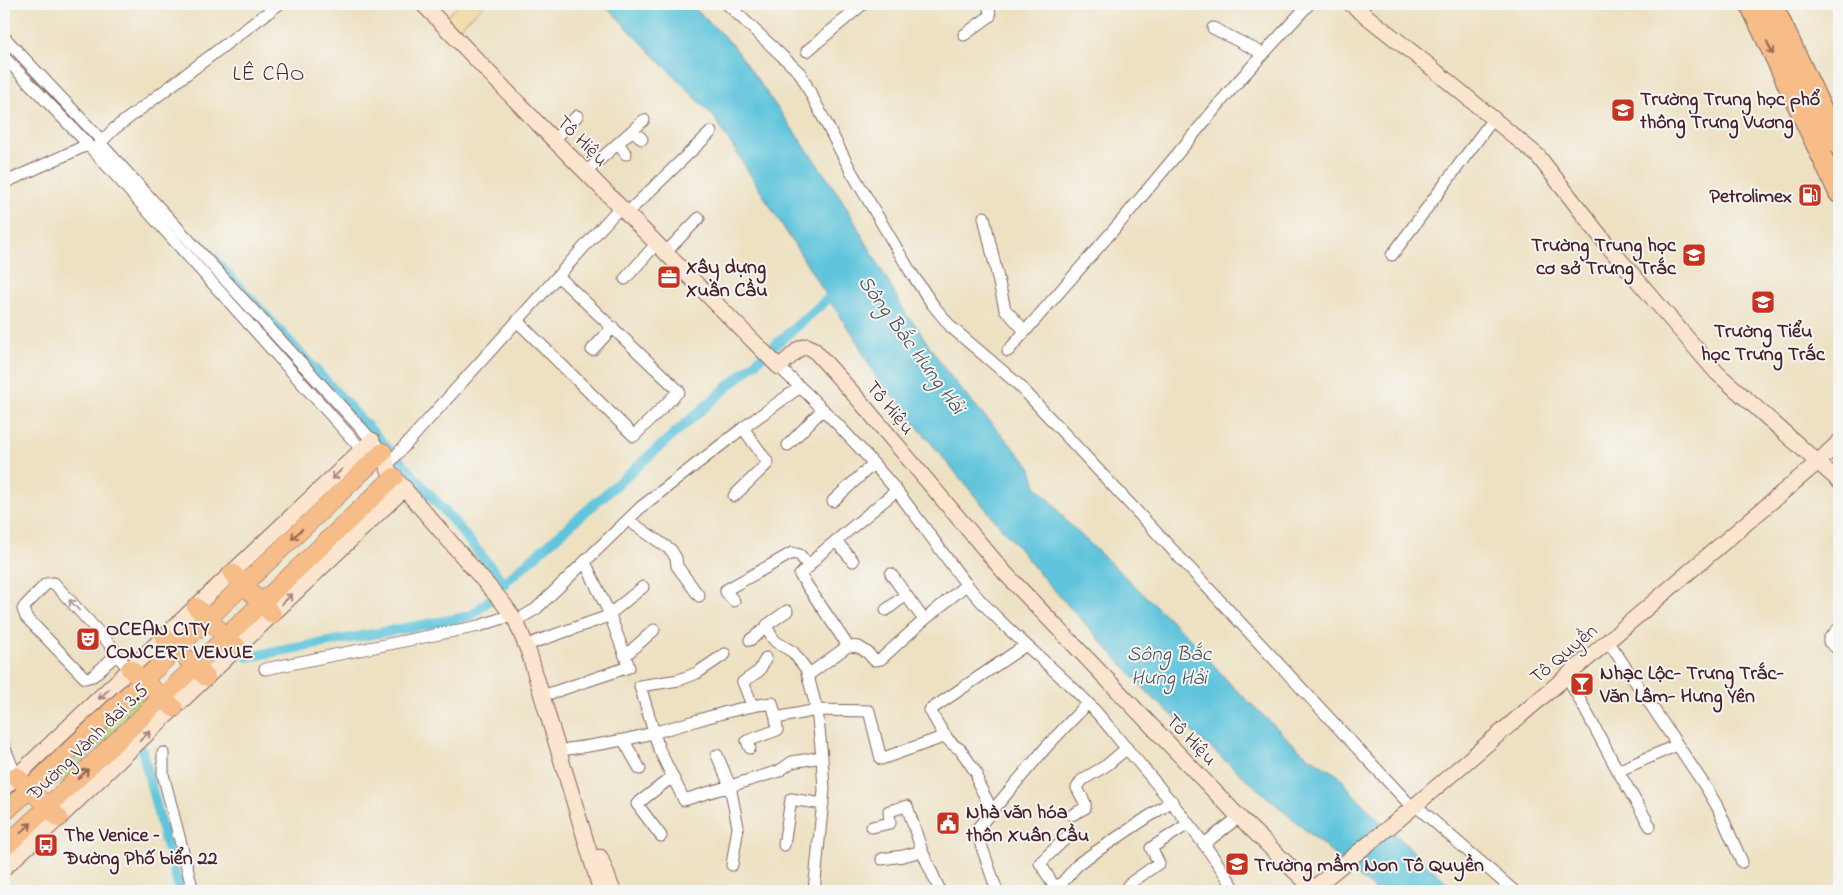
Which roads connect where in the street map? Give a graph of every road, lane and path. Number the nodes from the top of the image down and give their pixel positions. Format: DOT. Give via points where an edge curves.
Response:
graph roads {
  1 [pos="279,4"];
  2 [pos="423,4"];
  3 [pos="727,4"];
  4 [pos="863,4"];
  5 [pos="986,4"];
  6 [pos="1308,4"];
  7 [pos="1351,4"];
  8 [pos="1750,4"];
  9 [pos="1772,4"];
  10 [pos="1213,28"];
  11 [pos="964,35"];
  12 [pos="4,37"];
  13 [pos="807,51"];
  14 [pos="1262,53"];
  15 [pos="4,57"];
  16 [pos="577,116"];
  17 [pos="1493,119"];
  18 [pos="644,120"];
  19 [pos="633,130"];
  20 [pos="711,132"];
  21 [pos="642,139"];
  22 [pos="554,140"];
  23 [pos="618,144"];
  24 [pos="87,145"];
  25 [pos="1839,146"];
  26 [pos="102,149"];
  27 [pos="626,154"];
  28 [pos="586,172"];
  29 [pos="4,182"];
  30 [pos="1839,193"];
  31 [pos="624,210"];
  32 [pos="984,217"];
  33 [pos="699,218"];
  34 [pos="661,248"];
  35 [pos="1392,255"];
  36 [pos="558,276"];
  37 [pos="624,279"];
  38 [pos="517,321"];
  39 [pos="613,327"];
  40 [pos="1025,332"];
  41 [pos="592,350"];
  42 [pos="1008,351"];
  43 [pos="776,365"];
  44 [pos="800,387"];
  45 [pos="823,409"];
  46 [pos="743,428"];
  47 [pos="1839,442"];
  48 [pos="788,445"];
  49 [pos="385,461"];
  50 [pos="1818,462"];
  51 [pos="873,464"];
  52 [pos="1839,481"];
  53 [pos="896,491"];
  54 [pos="734,496"];
  55 [pos="833,501"];
  56 [pos="628,520"];
  57 [pos="836,541"];
  58 [pos="853,561"];
  59 [pos="585,562"];
  60 [pos="809,567"];
  61 [pos="891,574"];
  62 [pos="238,579"];
  63 [pos="967,584"];
  64 [pos="643,588"];
  65 [pos="906,595"];
  66 [pos="699,596"];
  67 [pos="734,601"];
  68 [pos="266,608"];
  69 [pos="886,610"];
  70 [pos="787,611"];
  71 [pos="202,613"];
  72 [pos="610,615"];
  73 [pos="517,618"];
  74 [pos="924,620"];
  75 [pos="768,627"];
  76 [pos="1839,628"];
  77 [pos="654,630"];
  78 [pos="164,637"];
  79 [pos="750,640"];
  80 [pos="1608,641"];
  81 [pos="232,642"];
  82 [pos="536,642"];
  83 [pos="1026,645"];
  84 [pos="848,646"];
  85 [pos="176,650"];
  86 [pos="1839,650"];
  87 [pos="725,654"];
  88 [pos="116,655"];
  89 [pos="625,656"];
  90 [pos="766,658"];
  91 [pos="629,667"];
  92 [pos="130,669"];
  93 [pos="265,669"];
  94 [pos="201,672"];
  95 [pos="808,675"];
  96 [pos="1567,676"];
  97 [pos="142,682"];
  98 [pos="640,686"];
  99 [pos="551,693"];
  100 [pos="168,703"];
  101 [pos="1088,703"];
  102 [pos="752,706"];
  103 [pos="816,710"];
  104 [pos="776,718"];
  105 [pos="653,733"];
  106 [pos="946,736"];
  107 [pos="624,741"];
  108 [pos="1677,745"];
  109 [pos="4,746"];
  110 [pos="750,748"];
  111 [pos="1126,748"];
  112 [pos="564,751"];
  113 [pos="163,753"];
  114 [pos="717,755"];
  115 [pos="822,757"];
  116 [pos="640,769"];
  117 [pos="1618,771"];
  118 [pos="672,776"];
  119 [pos="10,782"];
  120 [pos="730,786"];
  121 [pos="29,789"];
  122 [pos="905,794"];
  123 [pos="1172,801"];
  124 [pos="823,804"];
  125 [pos="907,806"];
  126 [pos="1413,806"];
  127 [pos="993,812"];
  128 [pos="4,813"];
  129 [pos="53,813"];
  130 [pos="1072,816"];
  131 [pos="1239,817"];
  132 [pos="1188,824"];
  133 [pos="1650,826"];
  134 [pos="872,827"];
  135 [pos="661,836"];
  136 [pos="1067,837"];
  137 [pos="784,844"];
  138 [pos="1204,844"];
  139 [pos="4,848"];
  140 [pos="922,850"];
  141 [pos="1170,857"];
  142 [pos="882,859"];
  143 [pos="1742,862"];
  144 [pos="1159,863"];
  145 [pos="732,865"];
  146 [pos="4,868"];
  147 [pos="1316,888"];
  148 [pos="1052,890"];
  149 [pos="193,891"];
  150 [pos="601,891"];
  151 [pos="613,891"];
  152 [pos="814,891"];
  153 [pos="940,891"];
  154 [pos="997,891"];
  155 [pos="1128,891"];
  156 [pos="1236,891"];
  157 [pos="1514,891"];
  1 -- 26 [label="street" via="114,129"];
  2 -- 22 [label="main road, Tô Hiệu"];
  3 -- 126 [label="street" via="800,73 851,171 933,306 951,327 1019,385"];
  4 -- 13 [label="street"];
  5 -- 11 [label="street" via="990,16"];
  6 -- 14 [label="street"];
  7 -- 17 [label="main road"];
  8 -- 30 [label="highway, one-way"];
  9 -- 25 [label="highway"];
  10 -- 14 [label="street"];
  12 -- 26 [label="street"];
  14 -- 40 [label="street"];
  15 -- 24 [label="street"];
  16 -- 22 [label="street"];
  17 -- 35 [label="street"];
  17 -- 50 [label="main road" via="1538,156 1608,246 1717,373"];
  18 -- 19 [label="street"];
  19 -- 21 [label="street"];
  19 -- 23 [label="street"];
  20 -- 31 [label="street"];
  22 -- 28 [label="main road, Tô Hiệu"];
  23 -- 27 [label="street"];
  23 -- 28 [label="street"];
  24 -- 26 [label="street"];
  24 -- 29 [label="street"];
  26 -- 49 [label="street"];
  28 -- 31 [label="main road, Tô Hiệu"];
  31 -- 34 [label="main road, Tô Hiệu"];
  31 -- 36 [label="street"];
  32 -- 40 [label="street" via="1004,309"];
  33 -- 34 [label="street"];
  34 -- 37 [label="street"];
  34 -- 43 [label="main road, Tô Hiệu"];
  36 -- 38 [label="street"];
  36 -- 39 [label="street"];
  38 -- 39 [label="street" via="634,436 679,391"];
  38 -- 49 [label="street"];
  39 -- 41 [label="street"];
  40 -- 42 [label="street"];
  43 -- 44 [label="street"];
  43 -- 131 [label="main road, Tô Hiệu" via="798,349 808,346 814,350 1004,572"];
  44 -- 45 [label="street"];
  44 -- 46 [label="street"];
  45 -- 48 [label="street"];
  45 -- 51 [label="street"];
  46 -- 54 [label="street" via="768,463"];
  46 -- 56 [label="street"];
  47 -- 50 [label="main road, Tô Quyền"];
  49 -- 62 [label="main road, Đường Vành đai 3.5, one-way"];
  68 -- 49 [label="main road, Đường Vành đai 3.5, one-way"];
  49 -- 73 [label="main road"];
  49 -- 73 [label="main road" via="497,580 518,606"];
  50 -- 52 [label="main road"];
  50 -- 80 [label="main road, Tô Quyền"];
  51 -- 53 [label="street"];
  51 -- 55 [label="street"];
  53 -- 57 [label="street"];
  53 -- 63 [label="street"];
  56 -- 59 [label="street"];
  56 -- 66 [label="street" via="671,550 677,566"];
  57 -- 58 [label="street"];
  57 -- 60 [label="street"];
  59 -- 72 [label="street"];
  59 -- 73 [label="street" via="536,609"];
  60 -- 67 [label="street" via="800,555 792,553 726,590"];
  60 -- 84 [label="street" via="800,575"];
  61 -- 65 [label="street"];
  62 -- 68 [label="main road"];
  62 -- 71 [label="main road, Đường Vành đai 3.5"];
  63 -- 74 [label="street"];
  63 -- 83 [label="street"];
  64 -- 72 [label="street"];
  65 -- 69 [label="street"];
  65 -- 74 [label="street"];
  68 -- 81 [label="main road, Đường Vành đai 3.5"];
  70 -- 75 [label="street" via="770,622"];
  71 -- 78 [label="main road"];
  71 -- 81 [label="main road"];
  71 -- 85 [label="main road, Đường Vành đai 3.5"];
  72 -- 82 [label="street"];
  72 -- 89 [label="street"];
  73 -- 82 [label="main road"];
  73 -- 93 [label="street"];
  73 -- 112 [label="main road"];
  74 -- 84 [label="street" via="878,661 859,647"];
  75 -- 79 [label="street"];
  75 -- 95 [label="street" via="776,642 793,652"];
  76 -- 86 [label="street" via="1829,642"];
  77 -- 89 [label="street"];
  78 -- 85 [label="main road"];
  78 -- 92 [label="main road"];
  80 -- 96 [label="main road, Tô Quyền"];
  80 -- 108 [label="street"];
  81 -- 94 [label="main road, Đường Vành đai 3.5"];
  82 -- 99 [label="main road"];
  83 -- 101 [label="street"];
  83 -- 106 [label="street" via="930,710"];
  84 -- 95 [label="street"];
  85 -- 94 [label="main road"];
  85 -- 97 [label="main road, Đường Vành đai 3.5"];
  87 -- 98 [label="street" via="697,673 679,680"];
  88 -- 88 [label="street, one-way" via="54,583 46,584 25,606 26,617 85,678 93,676"];
  88 -- 92 [label="street"];
  89 -- 91 [label="street"];
  90 -- 102 [label="street" via="759,671 743,682"];
  91 -- 98 [label="street"];
  91 -- 99 [label="street"];
  92 -- 97 [label="main road"];
  92 -- 119 [label="main road, one-way" via="85,705"];
  94 -- 100 [label="main road, Đường Vành đai 3.5"];
  95 -- 103 [label="street"];
  96 -- 117 [label="street"];
  96 -- 126 [label="main road, Tô Quyền"];
  97 -- 100 [label="main road"];
  97 -- 121 [label="main road, Đường Vành đai 3.5"];
  98 -- 105 [label="street"];
  99 -- 112 [label="main road"];
  129 -- 100 [label="main road, Đường Vành đai 3.5, one-way"];
  101 -- 111 [label="street"];
  101 -- 127 [label="street" via="1048,745"];
  102 -- 104 [label="street" via="772,703"];
  102 -- 105 [label="street"];
  103 -- 104 [label="street"];
  103 -- 106 [label="street" via="869,711 880,759"];
  103 -- 115 [label="street"];
  104 -- 110 [label="street" via="778,730 747,742"];
  105 -- 107 [label="street"];
  105 -- 118 [label="street"];
  106 -- 127 [label="street" via="960,749 977,774 978,783"];
  107 -- 112 [label="street"];
  107 -- 116 [label="street"];
  108 -- 117 [label="street"];
  108 -- 143 [label="street" via="1718,808"];
  109 -- 119 [label="street"];
  111 -- 123 [label="street"];
  111 -- 130 [label="street" via="1107,765 1082,780 1077,788 1085,808"];
  112 -- 150 [label="main road"];
  112 -- 151 [label="main road"];
  113 -- 149 [label="street" via="163,774"];
  114 -- 120 [label="street"];
  115 -- 120 [label="street" via="792,762 780,771"];
  115 -- 124 [label="street"];
  117 -- 133 [label="street"];
  118 -- 120 [label="street" via="684,800"];
  118 -- 135 [label="street" via="633,807"];
  119 -- 121 [label="main road"];
  120 -- 145 [label="street" via="738,827"];
  121 -- 128 [label="main road, Đường Vành đai 3.5"];
  121 -- 129 [label="main road"];
  122 -- 125 [label="street"];
  123 -- 132 [label="street"];
  123 -- 148 [label="street" via="1079,864"];
  124 -- 137 [label="street" via="792,799"];
  124 -- 152 [label="street"];
  125 -- 134 [label="street" via="889,811 890,822"];
  125 -- 140 [label="street"];
  126 -- 147 [label="main road, Tô Quyền"];
  126 -- 157 [label="street"];
  127 -- 154 [label="street" via="976,830"];
  139 -- 129 [label="main road, Đường Vành đai 3.5, one-way"];
  129 -- 146 [label="main road"];
  131 -- 138 [label="street"];
  131 -- 147 [label="main road, Tô Hiệu"];
  132 -- 138 [label="street"];
  132 -- 144 [label="street" via="1151,848"];
  136 -- 148 [label="street" via="1040,863"];
  138 -- 156 [label="street"];
  140 -- 142 [label="street"];
  140 -- 153 [label="street"];
  141 -- 144 [label="street"];
  144 -- 155 [label="street" via="1128,884"];
}
